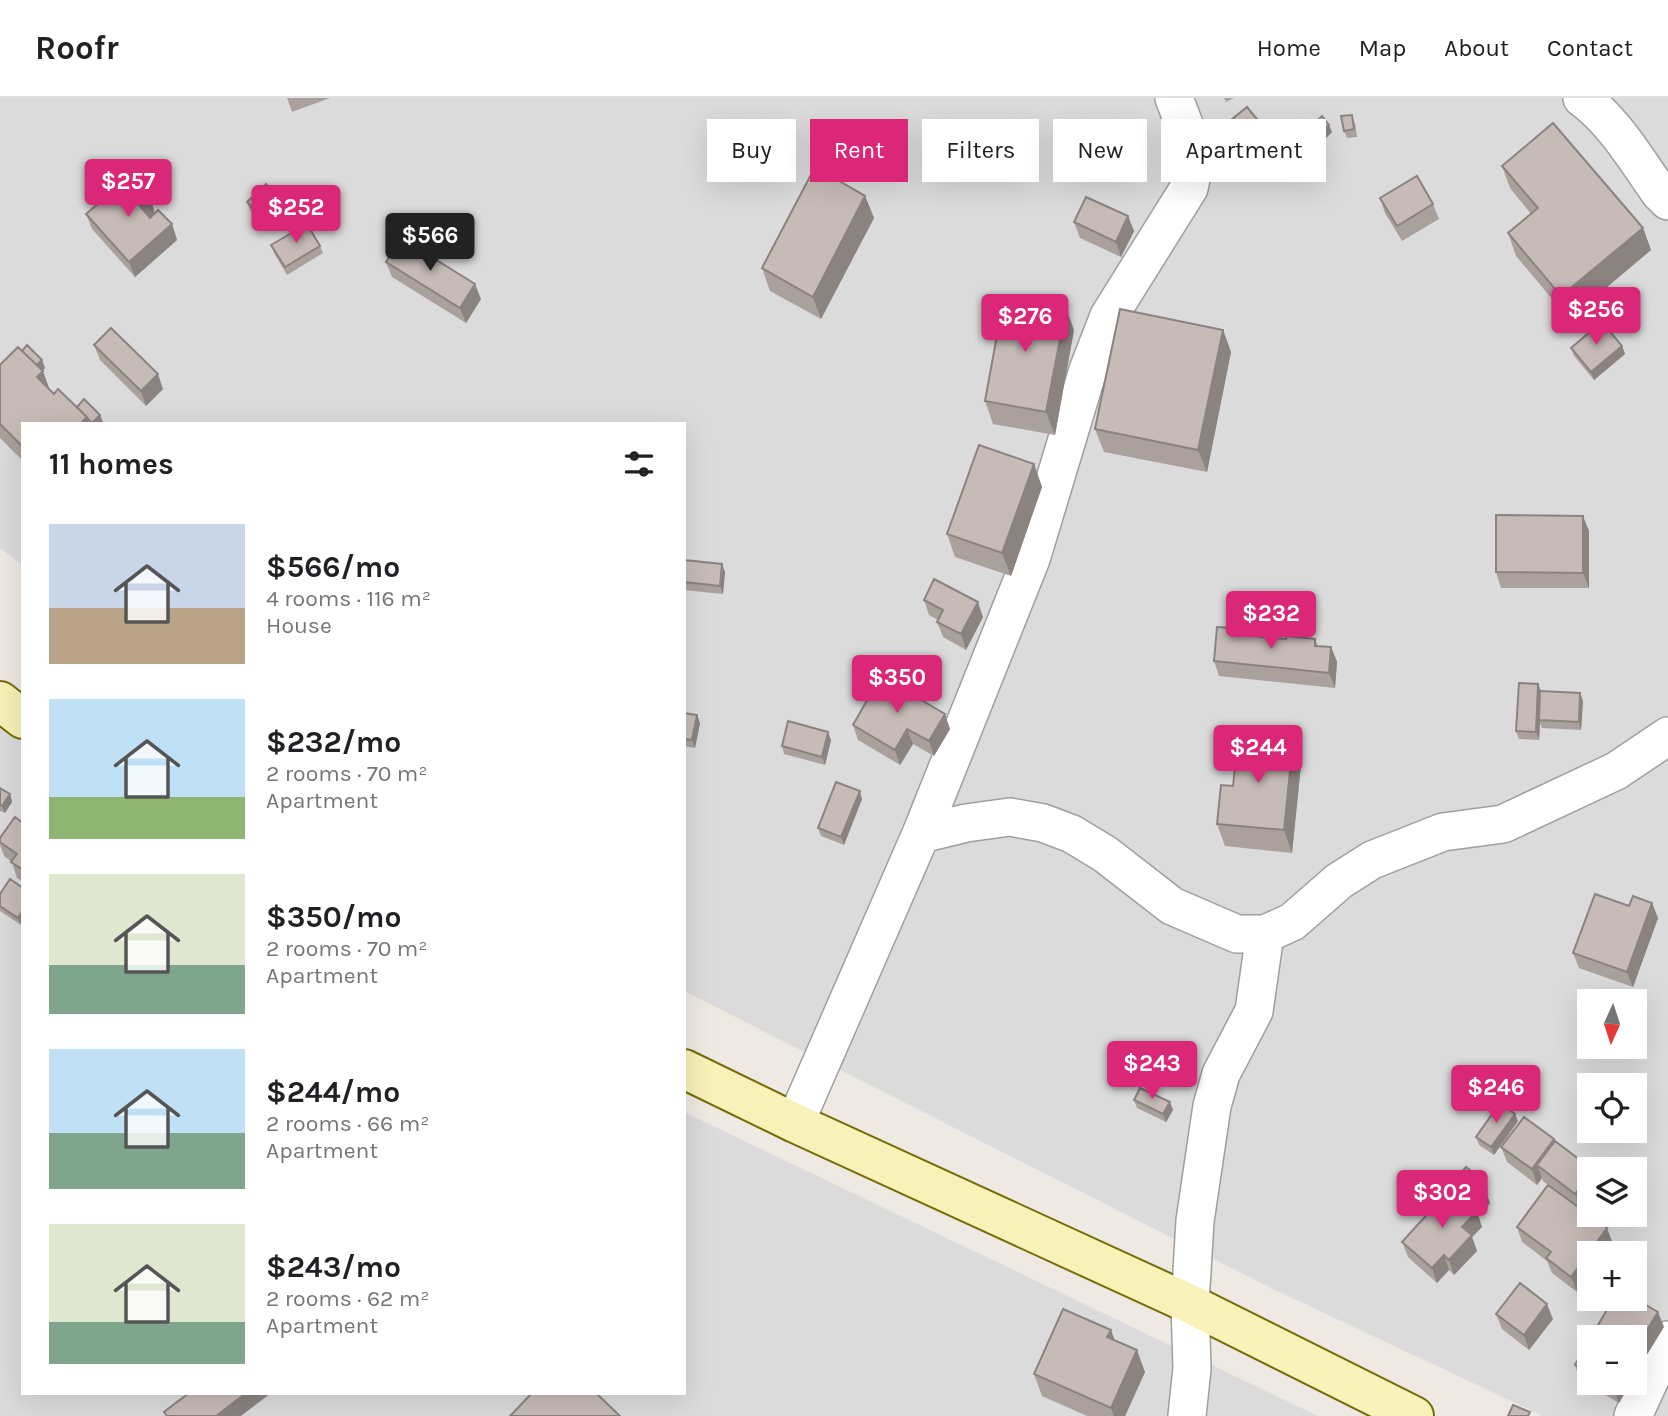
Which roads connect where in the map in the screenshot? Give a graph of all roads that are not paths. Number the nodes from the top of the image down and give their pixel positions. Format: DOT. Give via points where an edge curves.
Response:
graph roads {
  1 [pos="1174,98"];
  2 [pos="1582,98"];
  3 [pos="1668,201"];
  4 [pos="0,701"];
  5 [pos="21,717"];
  6 [pos="1668,736"];
  7 [pos="921,834"];
  8 [pos="1265,934"];
  9 [pos="686,1070"];
  10 [pos="795,1124"];
  11 [pos="1190,1304"];
  12 [pos="1668,1340"];
  13 [pos="1187,1416"];
  14 [pos="1414,1416"];
  15 [pos="1633,1416"];
  1 -- 7 [label="street" via="1195,166 1189,188 1109,316 1031,559"];
  2 -- 3 [label="street"];
  4 -- 5 [label="street"];
  6 -- 8 [label="street" via="1616,771 1503,824 1443,832 1372,860 1339,881 1292,922"];
  7 -- 8 [label="street" via="1010,817 1043,822 1104,854 1172,905 1237,934"];
  7 -- 10 [label="street"];
  8 -- 11 [label="street" via="1254,1011 1221,1074 1212,1106 1195,1221"];
  9 -- 10 [label="street"];
  10 -- 11 [label="street"];
  11 -- 13 [label="street" via="1192,1368"];
  11 -- 14 [label="street"];
  12 -- 15 [label="street"];
}
